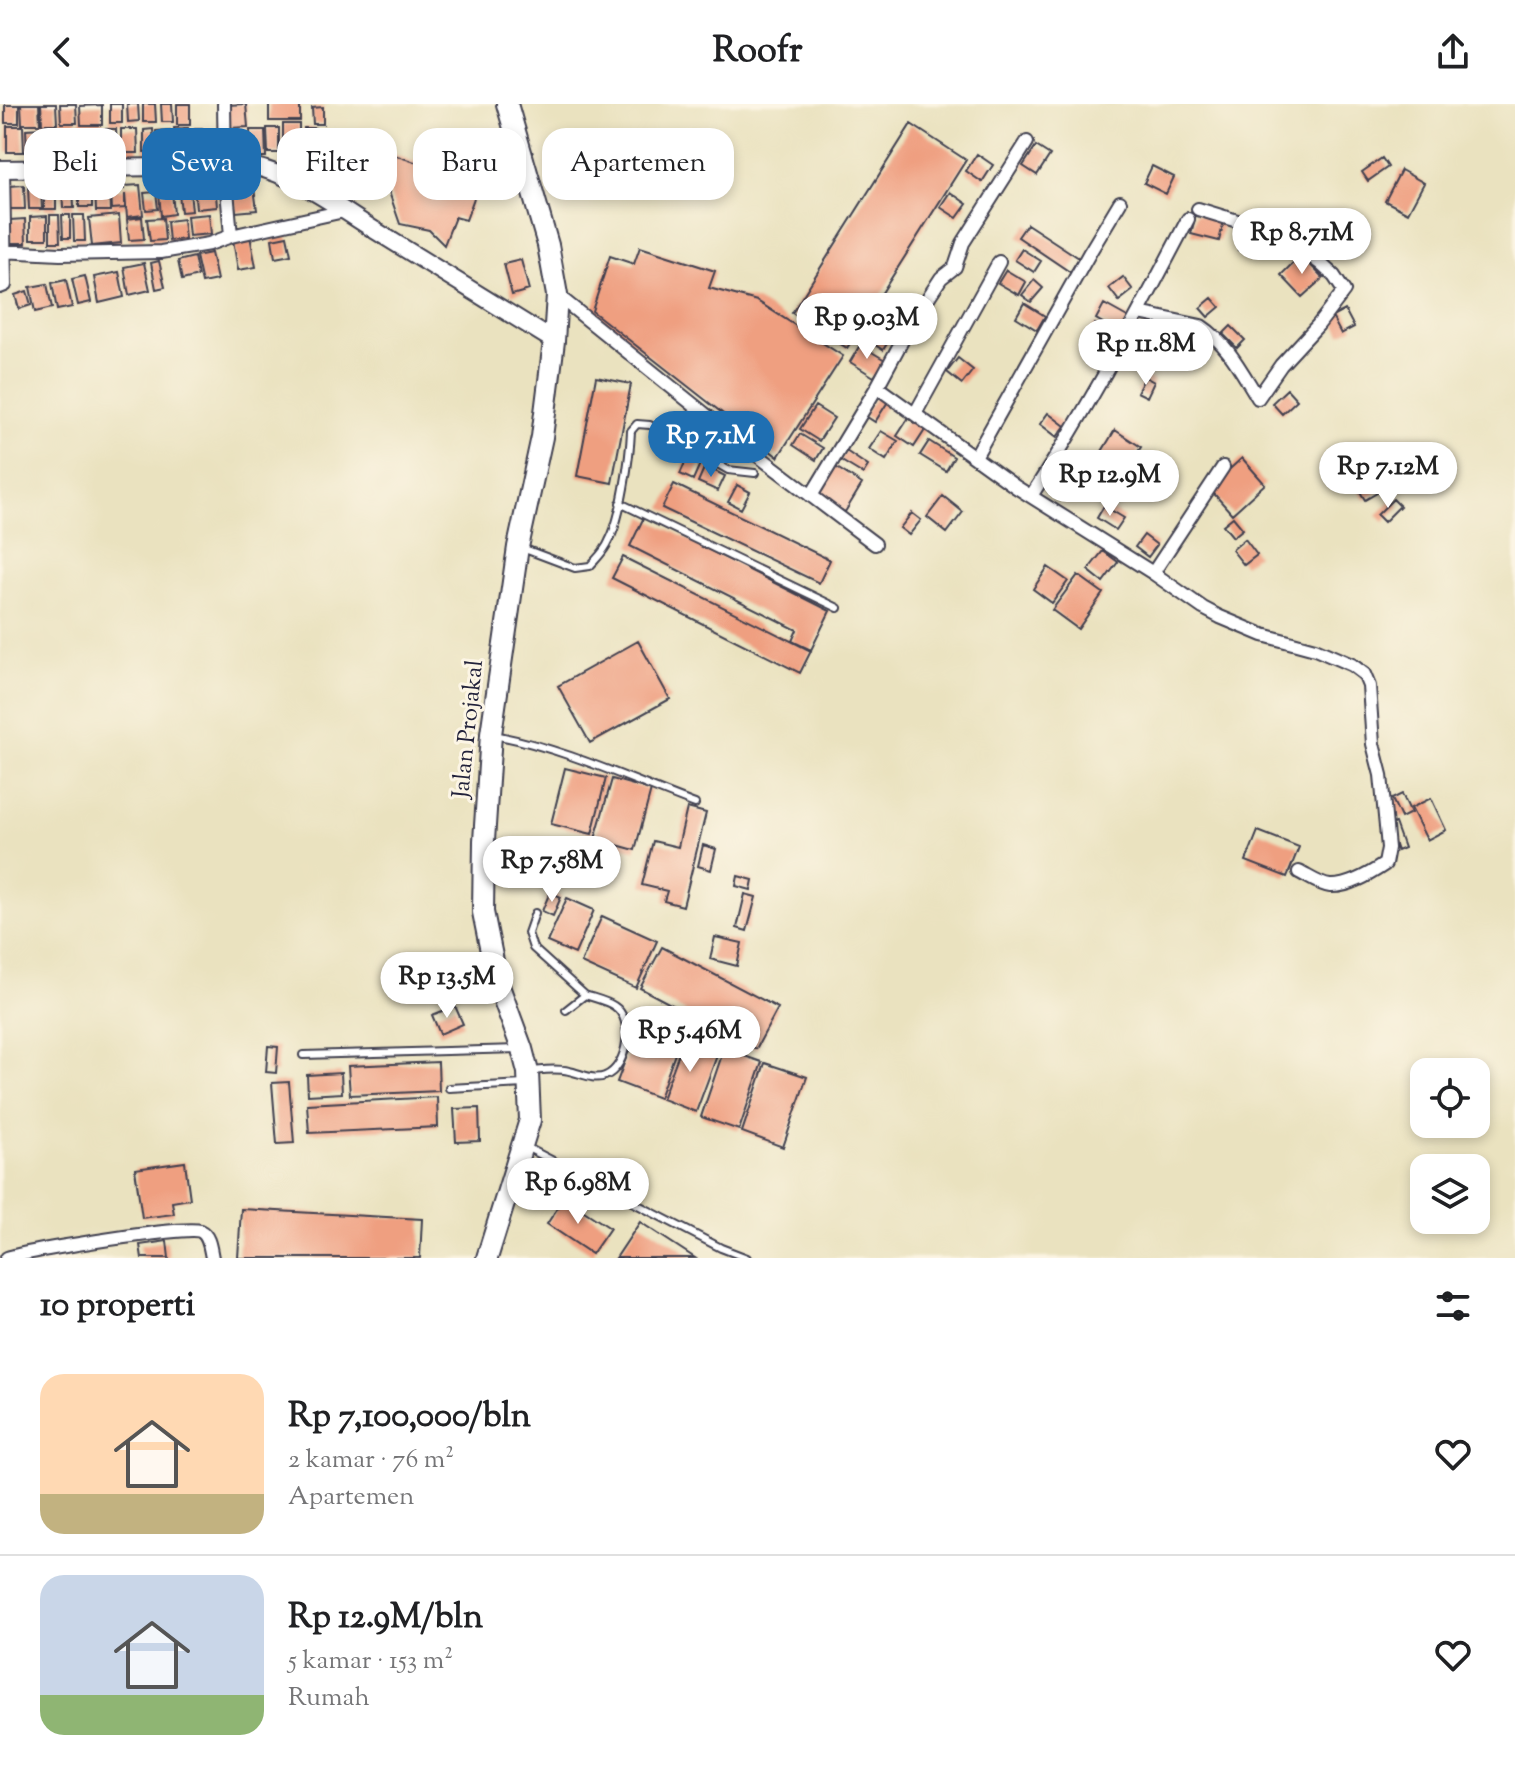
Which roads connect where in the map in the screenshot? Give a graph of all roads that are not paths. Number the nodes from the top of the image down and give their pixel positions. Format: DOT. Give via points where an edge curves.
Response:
graph roads {
  1 [pos="224,104"];
  2 [pos="507,104"];
  3 [pos="224,128"];
  4 [pos="1027,142"];
  5 [pos="142,168"];
  6 [pos="261,168"];
  7 [pos="2,169"];
  8 [pos="228,200"];
  9 [pos="1120,202"];
  10 [pos="1198,209"];
  11 [pos="344,211"];
  12 [pos="1188,219"];
  13 [pos="231,236"];
  14 [pos="2,251"];
  15 [pos="999,262"];
  16 [pos="0,287"];
  17 [pos="557,295"];
  18 [pos="1139,313"];
  19 [pos="554,341"];
  20 [pos="877,387"];
  21 [pos="915,414"];
  22 [pos="975,457"];
  23 [pos="1223,467"];
  24 [pos="755,473"];
  25 [pos="811,496"];
  26 [pos="1031,496"];
  27 [pos="620,503"];
  28 [pos="875,544"];
  29 [pos="518,547"];
  30 [pos="1153,573"];
  31 [pos="838,608"];
  32 [pos="491,734"];
  33 [pos="695,804"];
  34 [pos="1299,872"];
  35 [pos="535,913"];
  36 [pos="585,995"];
  37 [pos="566,1010"];
  38 [pos="522,1049"];
  39 [pos="303,1055"];
  40 [pos="528,1078"];
  41 [pos="449,1088"];
  42 [pos="522,1146"];
  43 [pos="9,1258"];
  44 [pos="212,1258"];
  45 [pos="487,1258"];
  46 [pos="747,1258"];
  1 -- 3 [label="street"];
  2 -- 17 [label="main road, Jalan Projakal"];
  4 -- 20 [label="street"];
  5 -- 7 [label="street"];
  6 -- 11 [label="street" via="281,174"];
  7 -- 14 [label="street"];
  8 -- 13 [label="street"];
  9 -- 22 [label="street"];
  10 -- 18 [label="street" via="1280,234 1321,264 1344,291 1258,398 1227,347 1208,330"];
  11 -- 13 [label="street"];
  11 -- 19 [label="street"];
  12 -- 18 [label="street"];
  13 -- 14 [label="street" via="161,252"];
  14 -- 16 [label="street" via="5,285"];
  15 -- 21 [label="street"];
  17 -- 19 [label="main road, Jalan Projakal"];
  17 -- 25 [label="street"];
  18 -- 26 [label="street"];
  19 -- 29 [label="main road, Jalan Projakal" via="542,437"];
  20 -- 21 [label="street"];
  20 -- 25 [label="street"];
  21 -- 22 [label="street"];
  22 -- 26 [label="street"];
  23 -- 30 [label="street"];
  24 -- 27 [label="lane" via="728,470 650,425 637,424 631,431"];
  25 -- 28 [label="street"];
  26 -- 30 [label="street"];
  27 -- 29 [label="lane" via="610,540 590,566 575,568"];
  27 -- 31 [label="lane"];
  29 -- 32 [label="main road, Jalan Projakal"];
  30 -- 34 [label="street" via="1220,617 1315,649 1364,674 1381,775 1385,864 1331,886"];
  32 -- 33 [label="lane" via="564,754"];
  32 -- 38 [label="main road, Jalan Projakal" via="483,912 497,981"];
  35 -- 36 [label="lane" via="528,933 533,948"];
  36 -- 37 [label="lane"];
  36 -- 40 [label="lane" via="616,1007 622,1015 626,1049 617,1067 602,1078 556,1069"];
  38 -- 39 [label="lane"];
  38 -- 40 [label="main road, Jalan Projakal"];
  40 -- 41 [label="lane"];
  40 -- 42 [label="main road, Jalan Projakal" via="530,1120"];
  42 -- 45 [label="main road, Jalan Projakal"];
  42 -- 46 [label="lane"];
  43 -- 44 [label="street" via="195,1229 207,1238"];
}
